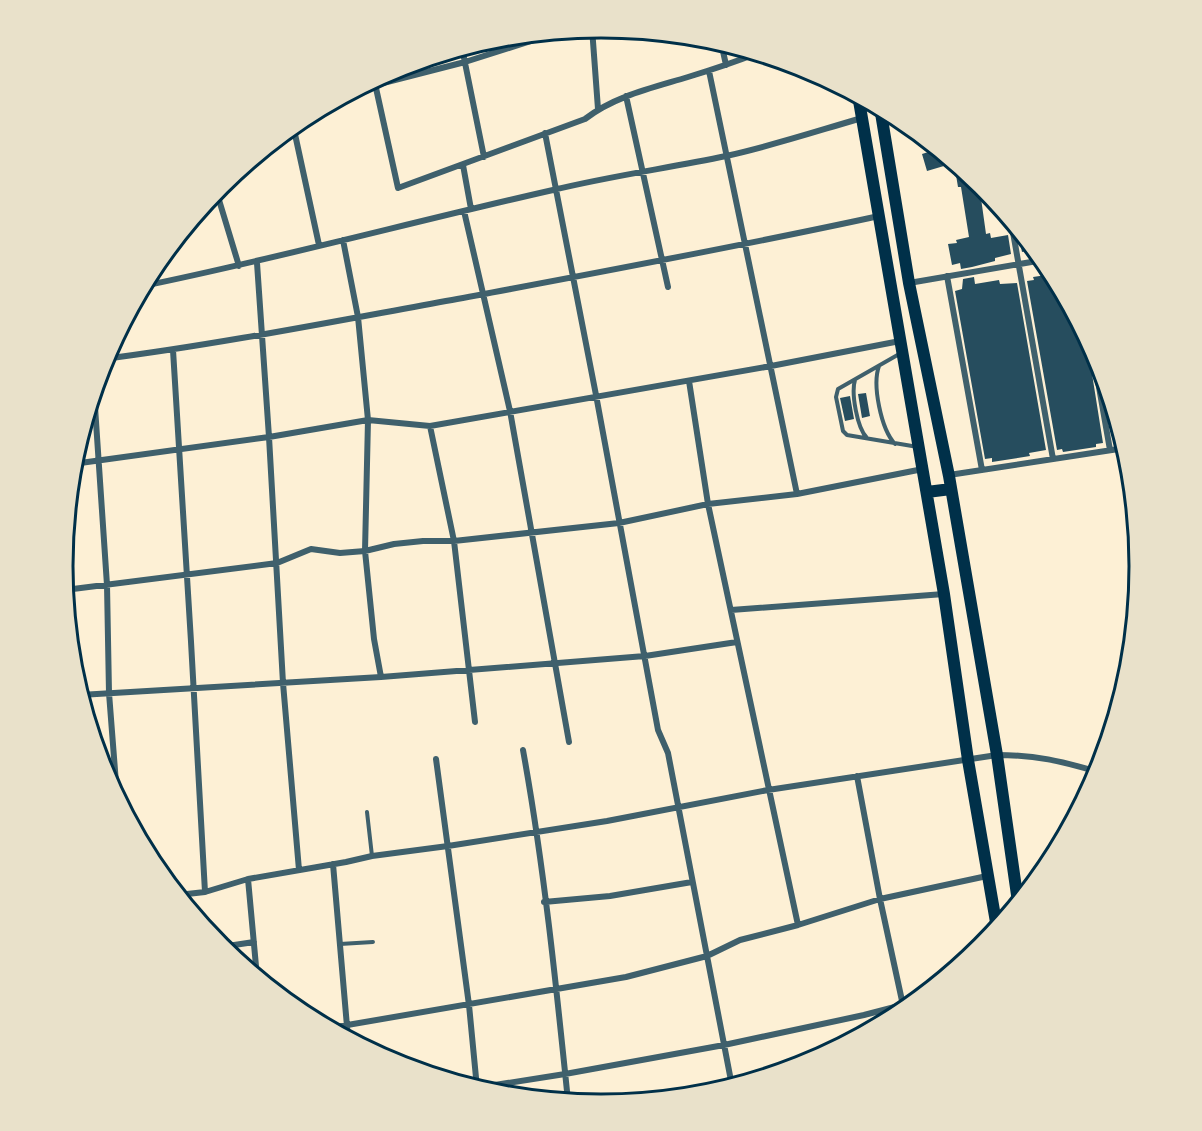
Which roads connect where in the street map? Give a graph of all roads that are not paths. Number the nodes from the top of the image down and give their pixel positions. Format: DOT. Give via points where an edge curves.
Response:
graph roads {
  1 [pos="593,38"];
  2 [pos="522,44"];
  3 [pos="723,52"];
  4 [pos="464,55"];
  5 [pos="746,58"];
  6 [pos="465,62"];
  7 [pos="726,65"];
  8 [pos="709,71"];
  9 [pos="408,75"];
  10 [pos="376,88"];
  11 [pos="626,96"];
  12 [pos="860,105"];
  13 [pos="598,109"];
  14 [pos="862,118"];
  15 [pos="882,118"];
  16 [pos="544,133"];
  17 [pos="295,135"];
  18 [pos="484,156"];
  19 [pos="727,156"];
  20 [pos="463,165"];
  21 [pos="643,171"];
  22 [pos="555,189"];
  23 [pos="219,201"];
  24 [pos="468,210"];
  25 [pos="879,216"];
  26 [pos="1014,236"];
  27 [pos="344,240"];
  28 [pos="320,245"];
  29 [pos="746,245"];
  30 [pos="662,259"];
  31 [pos="1033,262"];
  32 [pos="257,263"];
  33 [pos="1019,264"];
  34 [pos="238,266"];
  35 [pos="947,276"];
  36 [pos="573,277"];
  37 [pos="155,283"];
  38 [pos="909,283"];
  39 [pos="668,287"];
  40 [pos="483,294"];
  41 [pos="358,317"];
  42 [pos="918,326"];
  43 [pos="262,334"];
  44 [pos="900,341"];
  45 [pos="173,350"];
  46 [pos="115,358"];
  47 [pos="879,365"];
  48 [pos="771,366"];
  49 [pos="855,379"];
  50 [pos="689,381"];
  51 [pos="1100,394"];
  52 [pos="596,395"];
  53 [pos="510,411"];
  54 [pos="95,415"];
  55 [pos="368,420"];
  56 [pos="430,426"];
  57 [pos="269,437"];
  58 [pos="868,439"];
  59 [pos="895,444"];
  60 [pos="179,448"];
  61 [pos="920,448"];
  62 [pos="1116,449"];
  63 [pos="1110,450"];
  64 [pos="1053,459"];
  65 [pos="98,460"];
  66 [pos="83,462"];
  67 [pos="924,469"];
  68 [pos="982,470"];
  69 [pos="949,476"];
  70 [pos="951,489"];
  71 [pos="927,492"];
  72 [pos="797,494"];
  73 [pos="708,504"];
  74 [pos="619,523"];
  75 [pos="532,531"];
  76 [pos="454,541"];
  77 [pos="365,551"];
  78 [pos="277,563"];
  79 [pos="186,575"];
  80 [pos="107,585"];
  81 [pos="74,589"];
  82 [pos="944,594"];
  83 [pos="731,610"];
  84 [pos="737,642"];
  85 [pos="645,656"];
  86 [pos="555,662"];
  87 [pos="469,669"];
  88 [pos="381,677"];
  89 [pos="283,683"];
  90 [pos="195,688"];
  91 [pos="109,693"];
  92 [pos="89,694"];
  93 [pos="475,722"];
  94 [pos="569,742"];
  95 [pos="523,750"];
  96 [pos="997,755"];
  97 [pos="436,759"];
  98 [pos="968,760"];
  99 [pos="1089,769"];
  100 [pos="115,773"];
  101 [pos="857,776"];
  102 [pos="768,790"];
  103 [pos="677,807"];
  104 [pos="367,812"];
  105 [pos="537,832"];
  106 [pos="448,846"];
  107 [pos="372,856"];
  108 [pos="333,864"];
  109 [pos="299,870"];
  110 [pos="988,875"];
  111 [pos="248,879"];
  112 [pos="692,882"];
  113 [pos="1016,891"];
  114 [pos="204,892"];
  115 [pos="188,894"];
  116 [pos="880,899"];
  117 [pos="544,902"];
  118 [pos="994,918"];
  119 [pos="798,925"];
  120 [pos="254,942"];
  121 [pos="374,942"];
  122 [pos="340,944"];
  123 [pos="234,945"];
  124 [pos="707,956"];
  125 [pos="256,964"];
  126 [pos="557,989"];
  127 [pos="901,999"];
  128 [pos="469,1005"];
  129 [pos="885,1011"];
  130 [pos="344,1026"];
  131 [pos="348,1026"];
  132 [pos="724,1045"];
  133 [pos="565,1074"];
  134 [pos="476,1078"];
  135 [pos="730,1078"];
  136 [pos="503,1084"];
  137 [pos="567,1092"];
  1 -- 13 [label="street"];
  2 -- 6 [label="street"];
  3 -- 7 [label="street"];
  4 -- 6 [label="street"];
  5 -- 7 [label="street"];
  6 -- 9 [label="street"];
  6 -- 18 [label="street"];
  7 -- 8 [label="street"];
  8 -- 11 [label="street"];
  8 -- 19 [label="street"];
  10 -- 20 [label="street" via="398,188"];
  11 -- 13 [label="street"];
  11 -- 21 [label="street"];
  12 -- 14 [label="highway"];
  13 -- 16 [label="street" via="585,119"];
  14 -- 19 [label="street"];
  14 -- 25 [label="highway"];
  15 -- 38 [label="highway"];
  16 -- 18 [label="street"];
  16 -- 22 [label="street"];
  17 -- 28 [label="street"];
  18 -- 20 [label="street"];
  19 -- 21 [label="street"];
  19 -- 29 [label="street"];
  20 -- 24 [label="street"];
  21 -- 22 [label="street"];
  21 -- 30 [label="street"];
  22 -- 24 [label="street"];
  22 -- 36 [label="street"];
  23 -- 34 [label="street"];
  24 -- 27 [label="street"];
  24 -- 40 [label="street"];
  25 -- 29 [label="street"];
  25 -- 44 [label="highway"];
  26 -- 33 [label="street"];
  27 -- 28 [label="street"];
  27 -- 41 [label="street"];
  28 -- 32 [label="street"];
  29 -- 30 [label="street"];
  29 -- 48 [label="street"];
  30 -- 36 [label="street"];
  30 -- 39 [label="street"];
  31 -- 33 [label="street"];
  32 -- 34 [label="street"];
  32 -- 43 [label="street"];
  33 -- 35 [label="street"];
  33 -- 64 [label="street"];
  34 -- 37 [label="street"];
  35 -- 38 [label="street"];
  35 -- 68 [label="street"];
  36 -- 40 [label="street"];
  36 -- 52 [label="street"];
  38 -- 42 [label="highway"];
  40 -- 41 [label="street"];
  40 -- 53 [label="street"];
  41 -- 43 [label="street"];
  41 -- 55 [label="street"];
  42 -- 44 [label="highway"];
  42 -- 69 [label="highway"];
  43 -- 45 [label="street"];
  43 -- 57 [label="street"];
  44 -- 47 [label="lane"];
  44 -- 48 [label="street"];
  44 -- 61 [label="highway"];
  45 -- 46 [label="street"];
  45 -- 60 [label="street"];
  47 -- 49 [label="lane"];
  47 -- 59 [label="lane" via="876,384 886,432"];
  48 -- 50 [label="street"];
  48 -- 72 [label="street"];
  49 -- 58 [label="lane" via="853,393 860,427"];
  49 -- 58 [label="lane" via="838,388 836,394 842,428 847,435"];
  50 -- 52 [label="street"];
  50 -- 73 [label="street"];
  51 -- 63 [label="street"];
  52 -- 53 [label="street"];
  52 -- 74 [label="street"];
  53 -- 56 [label="street"];
  53 -- 75 [label="street"];
  54 -- 65 [label="street"];
  55 -- 56 [label="street"];
  55 -- 57 [label="street"];
  55 -- 77 [label="street"];
  56 -- 76 [label="street"];
  57 -- 60 [label="street"];
  57 -- 78 [label="street"];
  58 -- 59 [label="lane"];
  59 -- 61 [label="lane"];
  60 -- 65 [label="street"];
  60 -- 79 [label="street"];
  61 -- 67 [label="highway"];
  62 -- 63 [label="street"];
  63 -- 64 [label="street"];
  64 -- 68 [label="street"];
  65 -- 66 [label="street"];
  65 -- 80 [label="street"];
  67 -- 71 [label="highway"];
  67 -- 72 [label="street"];
  68 -- 69 [label="street"];
  69 -- 70 [label="highway"];
  70 -- 71 [label="highway"];
  70 -- 96 [label="highway"];
  71 -- 82 [label="highway"];
  72 -- 73 [label="street"];
  73 -- 74 [label="street"];
  73 -- 83 [label="street"];
  74 -- 75 [label="street"];
  74 -- 85 [label="street"];
  75 -- 76 [label="street"];
  75 -- 86 [label="street"];
  76 -- 77 [label="street" via="394,544"];
  76 -- 87 [label="street"];
  77 -- 78 [label="street" via="310,549"];
  77 -- 88 [label="street"];
  78 -- 79 [label="street"];
  78 -- 89 [label="street"];
  79 -- 80 [label="street"];
  79 -- 90 [label="street"];
  80 -- 81 [label="street"];
  80 -- 91 [label="street"];
  82 -- 83 [label="street"];
  82 -- 98 [label="highway"];
  83 -- 84 [label="street"];
  84 -- 85 [label="street"];
  84 -- 102 [label="street"];
  85 -- 86 [label="street"];
  85 -- 103 [label="street"];
  86 -- 87 [label="street"];
  86 -- 94 [label="street"];
  87 -- 88 [label="street"];
  87 -- 93 [label="street"];
  88 -- 89 [label="street"];
  89 -- 90 [label="street"];
  89 -- 109 [label="street"];
  90 -- 91 [label="street"];
  90 -- 114 [label="street"];
  91 -- 92 [label="street"];
  91 -- 100 [label="street"];
  95 -- 105 [label="street"];
  96 -- 98 [label="street"];
  96 -- 99 [label="street" via="1056,759"];
  96 -- 113 [label="highway"];
  97 -- 106 [label="street"];
  98 -- 101 [label="street"];
  98 -- 110 [label="highway"];
  101 -- 102 [label="street"];
  101 -- 116 [label="street"];
  102 -- 103 [label="street"];
  102 -- 119 [label="street"];
  103 -- 105 [label="street"];
  103 -- 112 [label="street"];
  104 -- 107 [label="lane"];
  105 -- 106 [label="street"];
  105 -- 117 [label="street"];
  106 -- 107 [label="street"];
  106 -- 128 [label="street"];
  107 -- 108 [label="street"];
  108 -- 109 [label="street"];
  108 -- 122 [label="street"];
  109 -- 111 [label="street"];
  110 -- 116 [label="street"];
  110 -- 118 [label="highway"];
  111 -- 114 [label="street"];
  111 -- 120 [label="street"];
  112 -- 117 [label="street"];
  112 -- 124 [label="street"];
  114 -- 115 [label="street"];
  116 -- 119 [label="street"];
  116 -- 127 [label="street"];
  117 -- 126 [label="street"];
  119 -- 124 [label="street" via="740,940"];
  120 -- 123 [label="street"];
  120 -- 125 [label="street"];
  121 -- 122 [label="lane"];
  122 -- 131 [label="street"];
  124 -- 126 [label="street" via="626,977"];
  124 -- 132 [label="street"];
  126 -- 128 [label="street"];
  126 -- 133 [label="street"];
  128 -- 131 [label="street"];
  128 -- 134 [label="street"];
  129 -- 132 [label="street"];
  130 -- 131 [label="street"];
  132 -- 133 [label="street"];
  132 -- 135 [label="street"];
  133 -- 136 [label="street"];
  133 -- 137 [label="street"];
}
